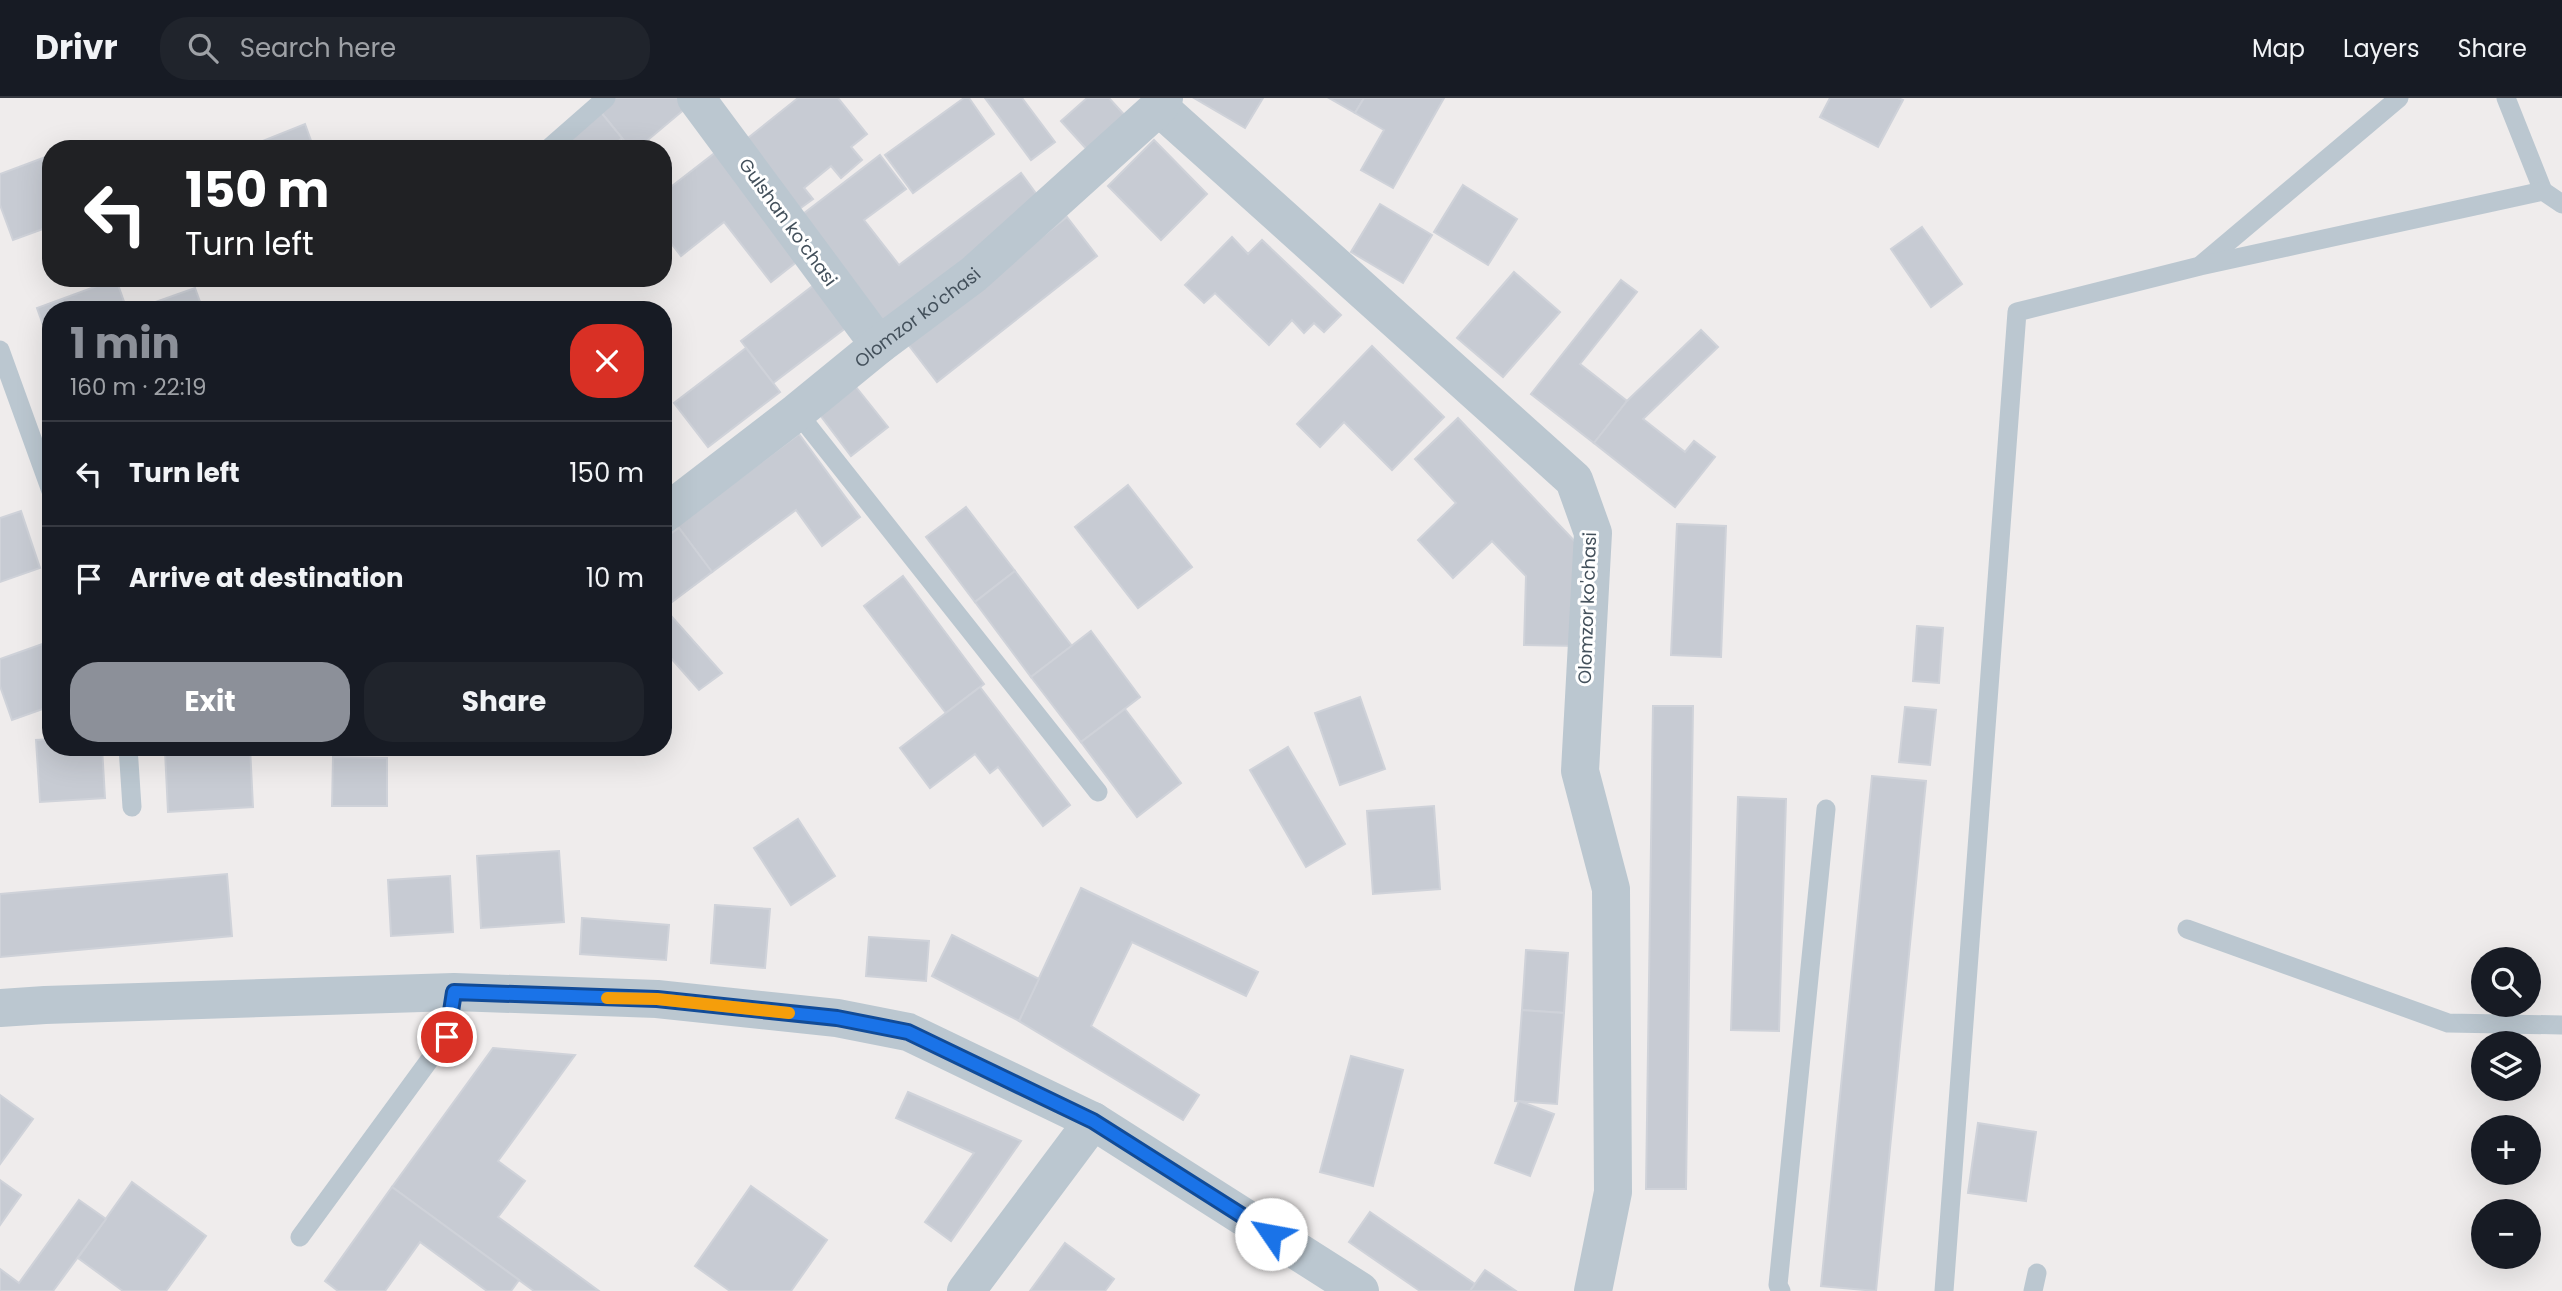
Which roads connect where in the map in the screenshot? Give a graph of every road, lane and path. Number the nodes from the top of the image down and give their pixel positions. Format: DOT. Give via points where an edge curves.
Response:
graph roads {
  1 [pos="606,98"];
  2 [pos="696,98"];
  3 [pos="2399,98"];
  4 [pos="2506,98"];
  5 [pos="1162,102"];
  6 [pos="558,140"];
  7 [pos="2543,191"];
  8 [pos="2562,204"];
  9 [pos="2200,266"];
  10 [pos="879,345"];
  11 [pos="0,350"];
  12 [pos="797,412"];
  13 [pos="42,466"];
  14 [pos="672,508"];
  15 [pos="129,756"];
  16 [pos="1098,792"];
  17 [pos="132,807"];
  18 [pos="1826,809"];
  19 [pos="2187,929"];
  20 [pos="454,992"];
  21 [pos="0,1008"];
  22 [pos="2562,1026"];
  23 [pos="1093,1121"];
  24 [pos="300,1237"];
  25 [pos="966,1291"];
  26 [pos="1360,1291"];
  27 [pos="1593,1291"];
  28 [pos="1781,1291"];
  29 [pos="1944,1291"];
  1 -- 6 [label="lane"];
  2 -- 10 [label="street, Gulshan koʻchasi"];
  3 -- 9 [label="lane"];
  4 -- 7 [label="lane"];
  5 -- 10 [label="street, Olomzor ko'chasi" via="974,274"];
  5 -- 27 [label="street, Olomzor ko'chasi" via="1574,480 1593,533 1580,771 1611,889 1613,1192"];
  7 -- 8 [label="lane"];
  7 -- 9 [label="lane"];
  9 -- 29 [label="lane" via="2017,312"];
  10 -- 12 [label="street, Olomzor ko'chasi"];
  11 -- 13 [label="lane"];
  12 -- 14 [label="street, Olomzor ko'chasi"];
  12 -- 16 [label="lane"];
  15 -- 17 [label="lane"];
  18 -- 28 [label="lane" via="1778,1284"];
  19 -- 22 [label="lane" via="2448,1023"];
  20 -- 21 [label="street"];
  20 -- 23 [label="street" via="657,999 837,1018 908,1032"];
  20 -- 24 [label="lane" via="447,1037"];
  23 -- 25 [label="street"];
  23 -- 26 [label="street"];
}
